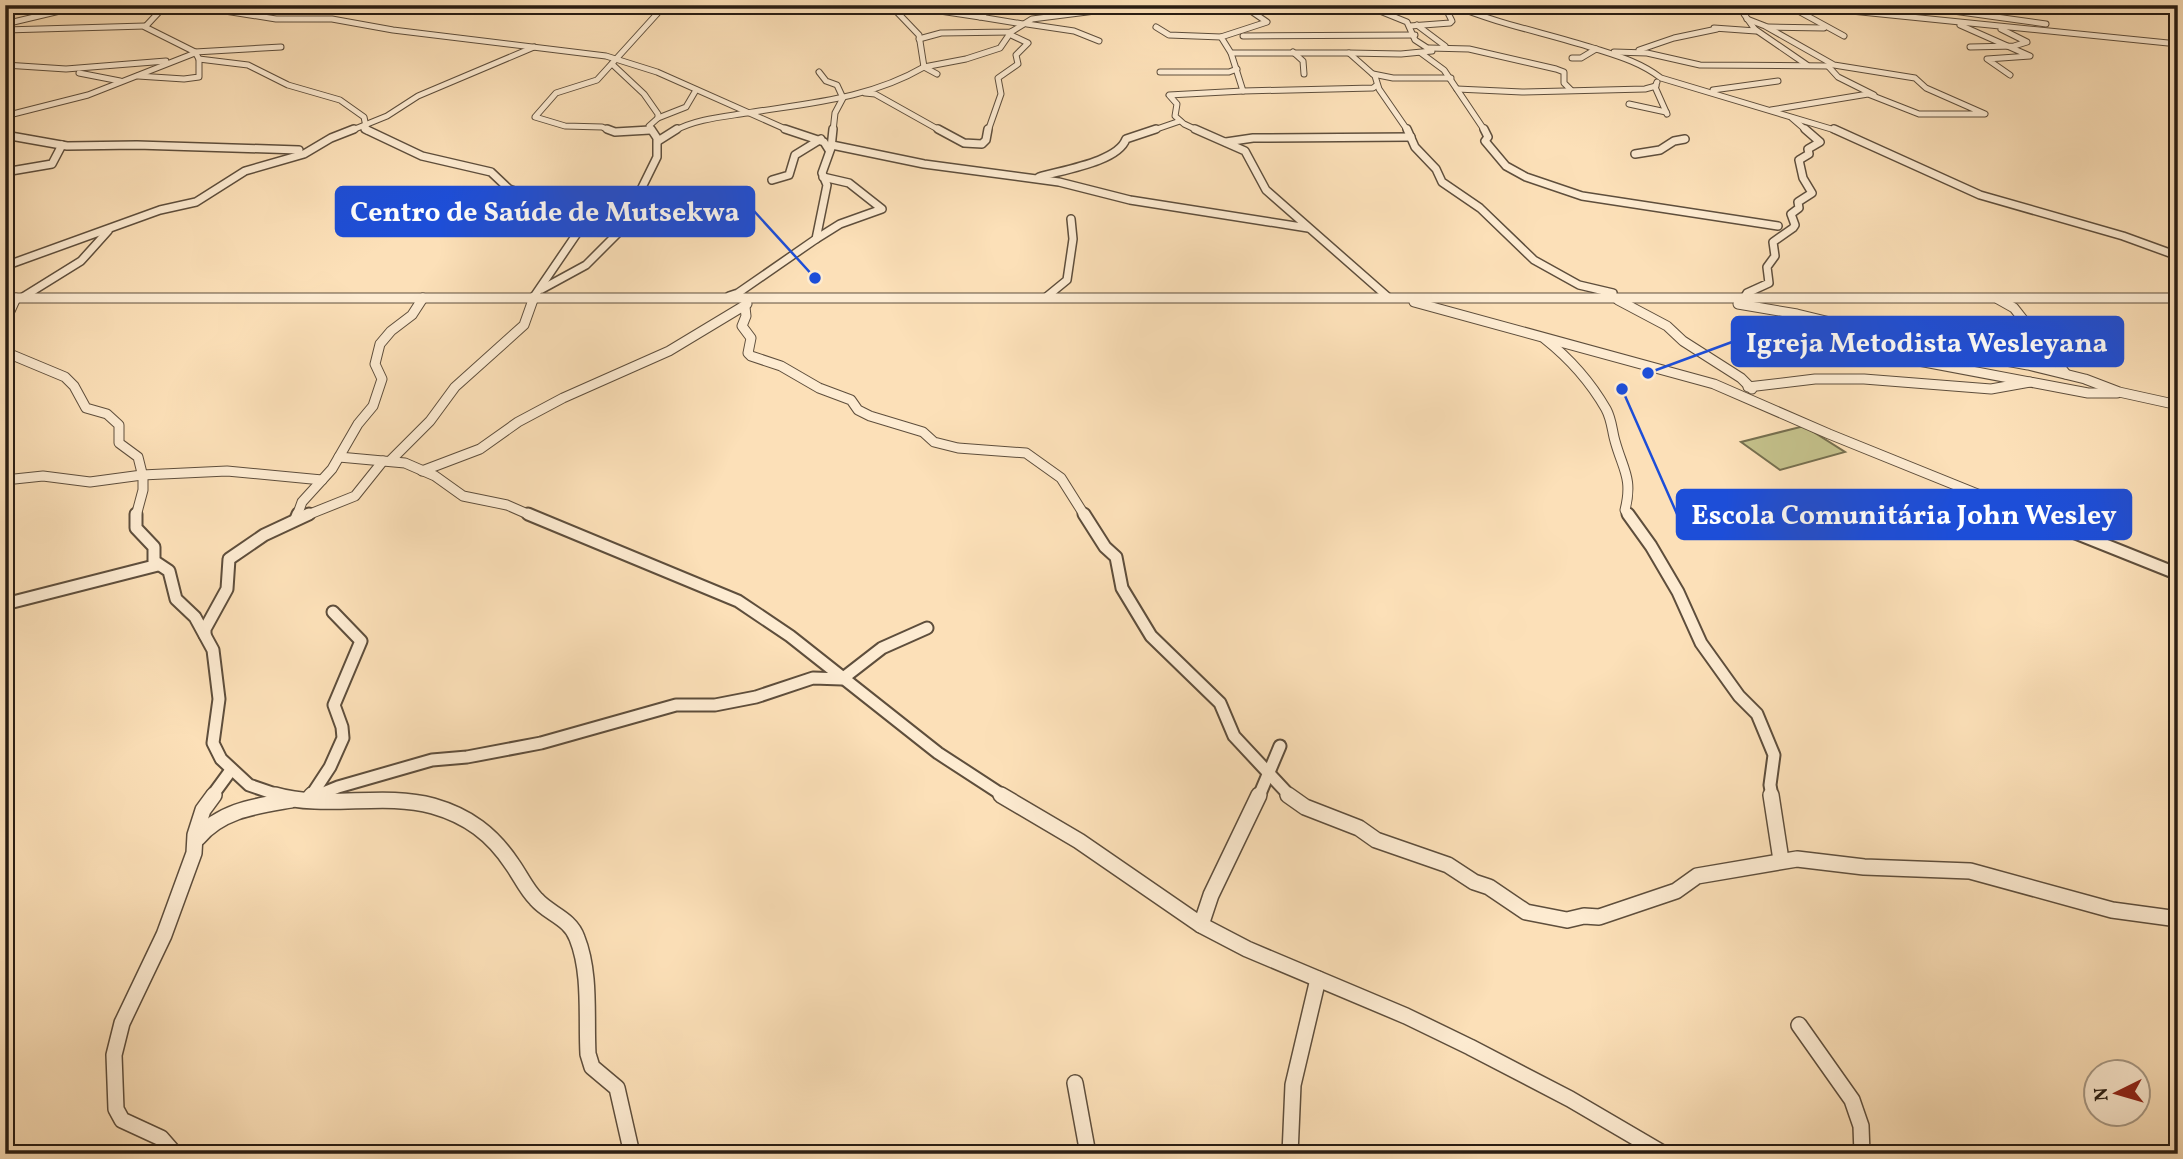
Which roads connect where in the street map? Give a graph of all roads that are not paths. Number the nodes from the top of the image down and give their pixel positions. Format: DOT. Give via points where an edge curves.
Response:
graph roads {
  1 [pos="85,5"];
  2 [pos="255,5"];
  3 [pos="637,5"];
  4 [pos="900,5"];
  5 [pos="1081,5"];
  6 [pos="1105,5"];
  7 [pos="1250,5"];
  8 [pos="1366,5"];
  9 [pos="1414,5"];
  10 [pos="1453,5"];
  11 [pos="1743,5"];
  12 [pos="1790,5"];
  13 [pos="1910,5"];
  14 [pos="160,6"];
  15 [pos="1444,6"];
  16 [pos="663,7"];
  17 [pos="233,13"];
  18 [pos="1067,16"];
  19 [pos="1747,19"];
  20 [pos="2020,20"];
  21 [pos="1951,21"];
  22 [pos="1267,22"];
  23 [pos="5,24"];
  24 [pos="1024,24"];
  25 [pos="1409,24"];
  26 [pos="1992,25"];
  27 [pos="145,26"];
  28 [pos="1419,26"];
  29 [pos="1156,27"];
  30 [pos="1768,27"];
  31 [pos="1827,28"];
  32 [pos="2017,28"];
  33 [pos="5,30"];
  34 [pos="1756,30"];
  35 [pos="1010,33"];
  36 [pos="1275,35"];
  37 [pos="1415,35"];
  38 [pos="1224,36"];
  39 [pos="1844,36"];
  40 [pos="2113,37"];
  41 [pos="919,39"];
  42 [pos="1099,41"];
  43 [pos="2178,44"];
  44 [pos="537,46"];
  45 [pos="1446,46"];
  46 [pos="281,47"];
  47 [pos="1970,47"];
  48 [pos="2009,47"];
  49 [pos="1429,48"];
  50 [pos="1599,50"];
  51 [pos="195,52"];
  52 [pos="1293,52"];
  53 [pos="1633,52"];
  54 [pos="1231,53"];
  55 [pos="1349,53"];
  56 [pos="1421,53"];
  57 [pos="1572,58"];
  58 [pos="180,59"];
  59 [pos="199,59"];
  60 [pos="614,61"];
  61 [pos="1643,64"];
  62 [pos="5,65"];
  63 [pos="1807,65"];
  64 [pos="1832,65"];
  65 [pos="924,67"];
  66 [pos="66,69"];
  67 [pos="1237,69"];
  68 [pos="819,72"];
  69 [pos="1160,72"];
  70 [pos="937,74"];
  71 [pos="1373,74"];
  72 [pos="1304,75"];
  73 [pos="2010,75"];
  74 [pos="138,76"];
  75 [pos="1657,76"];
  76 [pos="1451,78"];
  77 [pos="123,81"];
  78 [pos="1778,81"];
  79 [pos="1377,85"];
  80 [pos="1656,86"];
  81 [pos="1457,89"];
  82 [pos="696,90"];
  83 [pos="1570,90"];
  84 [pos="1706,90"];
  85 [pos="1242,91"];
  86 [pos="862,93"];
  87 [pos="1874,95"];
  88 [pos="844,98"];
  89 [pos="1629,104"];
  90 [pos="1769,110"];
  91 [pos="748,113"];
  92 [pos="5,116"];
  93 [pos="1792,117"];
  94 [pos="658,118"];
  95 [pos="1180,121"];
  96 [pos="363,125"];
  97 [pos="650,130"];
  98 [pos="831,131"];
  99 [pos="5,135"];
  100 [pos="1411,137"];
  101 [pos="1685,139"];
  102 [pos="819,140"];
  103 [pos="658,141"];
  104 [pos="1225,142"];
  105 [pos="62,145"];
  106 [pos="831,147"];
  107 [pos="308,152"];
  108 [pos="1635,154"];
  109 [pos="5,172"];
  110 [pos="823,177"];
  111 [pos="1033,179"];
  112 [pos="772,180"];
  113 [pos="1975,193"];
  114 [pos="2013,201"];
  115 [pos="634,206"];
  116 [pos="1071,219"];
  117 [pos="1777,226"];
  118 [pos="1308,228"];
  119 [pos="108,230"];
  120 [pos="578,232"];
  121 [pos="816,239"];
  122 [pos="2178,256"];
  123 [pos="5,266"];
  124 [pos="542,289"];
  125 [pos="1600,291"];
  126 [pos="5,295"];
  127 [pos="18,298"];
  128 [pos="423,298"];
  129 [pos="1045,298"];
  130 [pos="1389,298"];
  131 [pos="1402,298"];
  132 [pos="1615,298"];
  133 [pos="1637,298"];
  134 [pos="1694,298"];
  135 [pos="1744,298"];
  136 [pos="1996,298"];
  137 [pos="2178,298"];
  138 [pos="744,299"];
  139 [pos="1626,300"];
  140 [pos="532,301"];
  141 [pos="5,322"];
  142 [pos="1543,337"];
  143 [pos="1850,348"];
  144 [pos="5,352"];
  145 [pos="2066,374"];
  146 [pos="2030,383"];
  147 [pos="1748,387"];
  148 [pos="2119,392"];
  149 [pos="1766,405"];
  150 [pos="2178,405"];
  151 [pos="339,457"];
  152 [pos="387,461"];
  153 [pos="422,471"];
  154 [pos="142,475"];
  155 [pos="5,480"];
  156 [pos="322,480"];
  157 [pos="296,519"];
  158 [pos="158,565"];
  159 [pos="2178,574"];
  160 [pos="5,604"];
  161 [pos="333,612"];
  162 [pos="927,628"];
  163 [pos="205,635"];
  164 [pos="842,679"];
  165 [pos="1280,747"];
  166 [pos="231,770"];
  167 [pos="1267,774"];
  168 [pos="301,800"];
  169 [pos="195,843"];
  170 [pos="1782,860"];
  171 [pos="2178,919"];
  172 [pos="1201,925"];
  173 [pos="1318,979"];
  174 [pos="1799,1025"];
  175 [pos="1075,1083"];
  176 [pos="175,1154"];
  177 [pos="632,1154"];
  178 [pos="1088,1154"];
  179 [pos="1290,1154"];
  180 [pos="1664,1154"];
  181 [pos="1862,1154"];
  1 -- 23 [label="street"];
  2 -- 17 [label="street"];
  3 -- 16 [label="street"];
  4 -- 24 [label="street"];
  4 -- 41 [label="street" via="897,12 917,30"];
  5 -- 18 [label="street"];
  6 -- 18 [label="street"];
  7 -- 22 [label="street" via="1251,11"];
  8 -- 25 [label="street"];
  9 -- 15 [label="street"];
  10 -- 50 [label="street"];
  11 -- 19 [label="street"];
  12 -- 21 [label="street"];
  12 -- 31 [label="street"];
  13 -- 20 [label="street"];
  14 -- 17 [label="street"];
  14 -- 27 [label="street"];
  15 -- 28 [label="street" via="1452,22"];
  16 -- 60 [label="street"];
  17 -- 44 [label="street" via="332,19"];
  18 -- 24 [label="street"];
  19 -- 30 [label="street"];
  19 -- 34 [label="street"];
  20 -- 32 [label="street"];
  20 -- 40 [label="street" via="2110,32"];
  21 -- 26 [label="street"];
  21 -- 48 [label="street"];
  22 -- 36 [label="street"];
  22 -- 38 [label="street"];
  24 -- 35 [label="street"];
  24 -- 42 [label="street" via="1061,28"];
  25 -- 28 [label="street"];
  25 -- 37 [label="street"];
  26 -- 32 [label="street"];
  26 -- 48 [label="street" via="2028,42"];
  27 -- 33 [label="street"];
  27 -- 51 [label="street"];
  28 -- 45 [label="street"];
  29 -- 38 [label="street" via="1167,36"];
  30 -- 31 [label="street"];
  30 -- 64 [label="street"];
  31 -- 39 [label="street"];
  32 -- 40 [label="street"];
  34 -- 53 [label="street" via="1715,29"];
  34 -- 63 [label="street"];
  35 -- 41 [label="street" via="941,33"];
  35 -- 65 [label="street" via="1003,46 992,51"];
  35 -- 86 [label="street" via="1028,44 1016,55 1018,64 998,78 1001,94 982,144 964,143 875,94"];
  36 -- 37 [label="street"];
  36 -- 38 [label="street"];
  37 -- 49 [label="street" via="1415,40"];
  38 -- 54 [label="street"];
  40 -- 43 [label="street"];
  41 -- 65 [label="street"];
  44 -- 60 [label="street"];
  44 -- 96 [label="street" via="416,97"];
  45 -- 49 [label="street"];
  45 -- 83 [label="street" via="1481,49 1554,68 1564,72"];
  46 -- 51 [label="street"];
  47 -- 48 [label="street"];
  48 -- 73 [label="street" via="2030,57 1987,60"];
  49 -- 56 [label="street" via="1431,51"];
  50 -- 53 [label="street"];
  50 -- 57 [label="street"];
  50 -- 61 [label="street"];
  51 -- 58 [label="street"];
  51 -- 59 [label="street"];
  52 -- 54 [label="street"];
  52 -- 55 [label="street"];
  52 -- 72 [label="street" via="1303,63"];
  53 -- 61 [label="street" via="1634,59"];
  53 -- 63 [label="street" via="1700,65"];
  54 -- 67 [label="street"];
  55 -- 56 [label="street"];
  55 -- 71 [label="street"];
  56 -- 76 [label="street"];
  58 -- 66 [label="street"];
  58 -- 74 [label="street"];
  59 -- 74 [label="street" via="196,78"];
  59 -- 96 [label="street" via="245,64 288,86 340,100 364,117"];
  60 -- 82 [label="street" via="657,72"];
  60 -- 94 [label="street" via="644,94"];
  60 -- 97 [label="street" via="597,80 556,93 536,118 615,132"];
  61 -- 75 [label="street"];
  62 -- 66 [label="street"];
  63 -- 64 [label="street"];
  64 -- 87 [label="street" via="1826,66"];
  64 -- 87 [label="street" via="1915,78 1926,88 1985,114 1919,114"];
  65 -- 70 [label="street"];
  65 -- 86 [label="street" via="894,84"];
  66 -- 77 [label="street"];
  67 -- 69 [label="street"];
  67 -- 85 [label="street"];
  68 -- 88 [label="street" via="837,85"];
  71 -- 76 [label="street"];
  71 -- 79 [label="street"];
  74 -- 77 [label="street"];
  75 -- 80 [label="street"];
  75 -- 84 [label="street"];
  76 -- 81 [label="street"];
  77 -- 92 [label="street"];
  78 -- 84 [label="street"];
  79 -- 85 [label="street"];
  79 -- 100 [label="street"];
  80 -- 83 [label="street"];
  80 -- 89 [label="street" via="1666,113"];
  81 -- 83 [label="street"];
  81 -- 117 [label="street" via="1483,125 1485,141 1492,150 1506,166 1526,177 1582,196"];
  82 -- 91 [label="street"];
  82 -- 94 [label="street" via="686,107"];
  84 -- 90 [label="street"];
  85 -- 95 [label="street" via="1173,93 1174,113"];
  86 -- 88 [label="street"];
  87 -- 90 [label="street"];
  88 -- 91 [label="street"];
  88 -- 98 [label="street" via="835,109"];
  90 -- 93 [label="street"];
  91 -- 102 [label="street"];
  91 -- 103 [label="street" via="699,120"];
  93 -- 113 [label="street" via="1830,127"];
  93 -- 135 [label="street" via="1820,142 1799,160 1812,193 1798,202 1799,208 1791,214 1795,225 1783,239 1773,242 1775,256 1767,267 1769,284"];
  94 -- 97 [label="street"];
  95 -- 104 [label="street"];
  95 -- 111 [label="street" via="1126,139 1123,148 1110,157"];
  96 -- 107 [label="street"];
  96 -- 115 [label="street" via="369,133 403,149 491,172 509,190 531,198"];
  97 -- 103 [label="street"];
  98 -- 102 [label="street"];
  98 -- 106 [label="street"];
  99 -- 105 [label="street"];
  100 -- 104 [label="street"];
  100 -- 125 [label="street" via="1442,183 1480,208 1531,257 1579,285"];
  101 -- 108 [label="street"];
  102 -- 106 [label="street"];
  102 -- 112 [label="street" via="795,155 789,175"];
  103 -- 115 [label="street" via="657,157"];
  104 -- 118 [label="street" via="1249,155 1266,190"];
  105 -- 107 [label="street"];
  105 -- 109 [label="street" via="52,164"];
  106 -- 110 [label="street"];
  106 -- 111 [label="street"];
  107 -- 119 [label="street" via="246,171 196,202"];
  110 -- 121 [label="street" via="827,185"];
  110 -- 121 [label="street" via="849,183 882,209 840,224"];
  111 -- 118 [label="street"];
  113 -- 114 [label="street"];
  113 -- 122 [label="street"];
  115 -- 124 [label="street" via="621,230 586,265"];
  116 -- 129 [label="street" via="1067,280"];
  118 -- 130 [label="street"];
  119 -- 123 [label="street"];
  119 -- 127 [label="street" via="84,261"];
  120 -- 124 [label="street"];
  121 -- 138 [label="street"];
  124 -- 140 [label="street"];
  125 -- 132 [label="street"];
  125 -- 133 [label="street"];
  126 -- 127 [label="street"];
  127 -- 128 [label="street"];
  127 -- 141 [label="street"];
  128 -- 140 [label="street"];
  128 -- 151 [label="street" via="412,315 380,344 375,364 381,374 380,386 373,406"];
  129 -- 130 [label="street"];
  129 -- 138 [label="street"];
  130 -- 131 [label="street"];
  131 -- 132 [label="street"];
  131 -- 142 [label="street"];
  132 -- 139 [label="street"];
  133 -- 134 [label="street"];
  133 -- 139 [label="street"];
  134 -- 135 [label="street"];
  134 -- 145 [label="street" via="1797,314"];
  135 -- 136 [label="street"];
  136 -- 137 [label="street"];
  136 -- 145 [label="street" via="2012,306"];
  138 -- 140 [label="street"];
  138 -- 153 [label="street" via="669,351 563,398 480,449"];
  138 -- 167 [label="street" via="742,326 751,338 751,356 851,400 870,416 923,432 934,442 1026,453 1061,478 1116,557 1122,588 1151,636 1220,703 1234,736"];
  139 -- 147 [label="street"];
  140 -- 152 [label="street" via="524,325 455,387 430,421"];
  142 -- 149 [label="street" via="1678,372"];
  142 -- 170 [label="street" via="1567,356 1606,409 1626,467 1630,490 1625,510 1678,592 1701,643 1765,730 1774,755 1770,785"];
  143 -- 146 [label="street"];
  144 -- 154 [label="street" via="55,370 74,385 86,408 110,416 119,425 120,443 138,457"];
  145 -- 148 [label="street"];
  146 -- 147 [label="street" via="1991,389 1815,379"];
  146 -- 148 [label="street" via="2088,393"];
  147 -- 149 [label="street"];
  148 -- 150 [label="street"];
  149 -- 159 [label="street"];
  151 -- 152 [label="street"];
  151 -- 156 [label="street"];
  152 -- 153 [label="street"];
  152 -- 157 [label="street" via="355,496"];
  153 -- 164 [label="street" via="463,496 507,505 738,601"];
  154 -- 155 [label="street" via="90,482 43,476"];
  154 -- 156 [label="street" via="247,471"];
  154 -- 158 [label="street" via="136,528 154,547"];
  156 -- 157 [label="street" via="302,502"];
  157 -- 163 [label="street" via="229,559 227,589"];
  158 -- 160 [label="street"];
  158 -- 163 [label="street" via="169,571 176,599"];
  161 -- 168 [label="street" via="361,641 334,705 342,738 323,780"];
  162 -- 164 [label="street" via="882,648"];
  163 -- 166 [label="street" via="213,650 217,679 213,743"];
  164 -- 168 [label="street" via="816,676 767,694 709,706 677,705 541,743 432,760"];
  164 -- 172 [label="street" via="967,773 1079,841"];
  165 -- 167 [label="street"];
  166 -- 168 [label="street" via="249,785"];
  166 -- 169 [label="street" via="203,810"];
  167 -- 170 [label="street" via="1305,807 1359,828 1376,841 1448,865 1526,912 1554,918 1599,917 1676,891 1697,876"];
  167 -- 172 [label="street"];
  168 -- 169 [label="street" via="224,818 207,826"];
  168 -- 177 [label="street" via="433,806 475,822 507,856 536,900 571,925 584,960 588,1054 592,1067 617,1088"];
  169 -- 176 [label="street" via="164,935 122,1023 114,1055 114,1096 122,1120 161,1138"];
  170 -- 171 [label="street" via="1970,871 2112,911"];
  172 -- 173 [label="street"];
  173 -- 179 [label="street" via="1293,1085"];
  173 -- 180 [label="street" via="1470,1047"];
  174 -- 181 [label="street" via="1852,1100 1861,1126"];
  175 -- 178 [label="street"];
}
